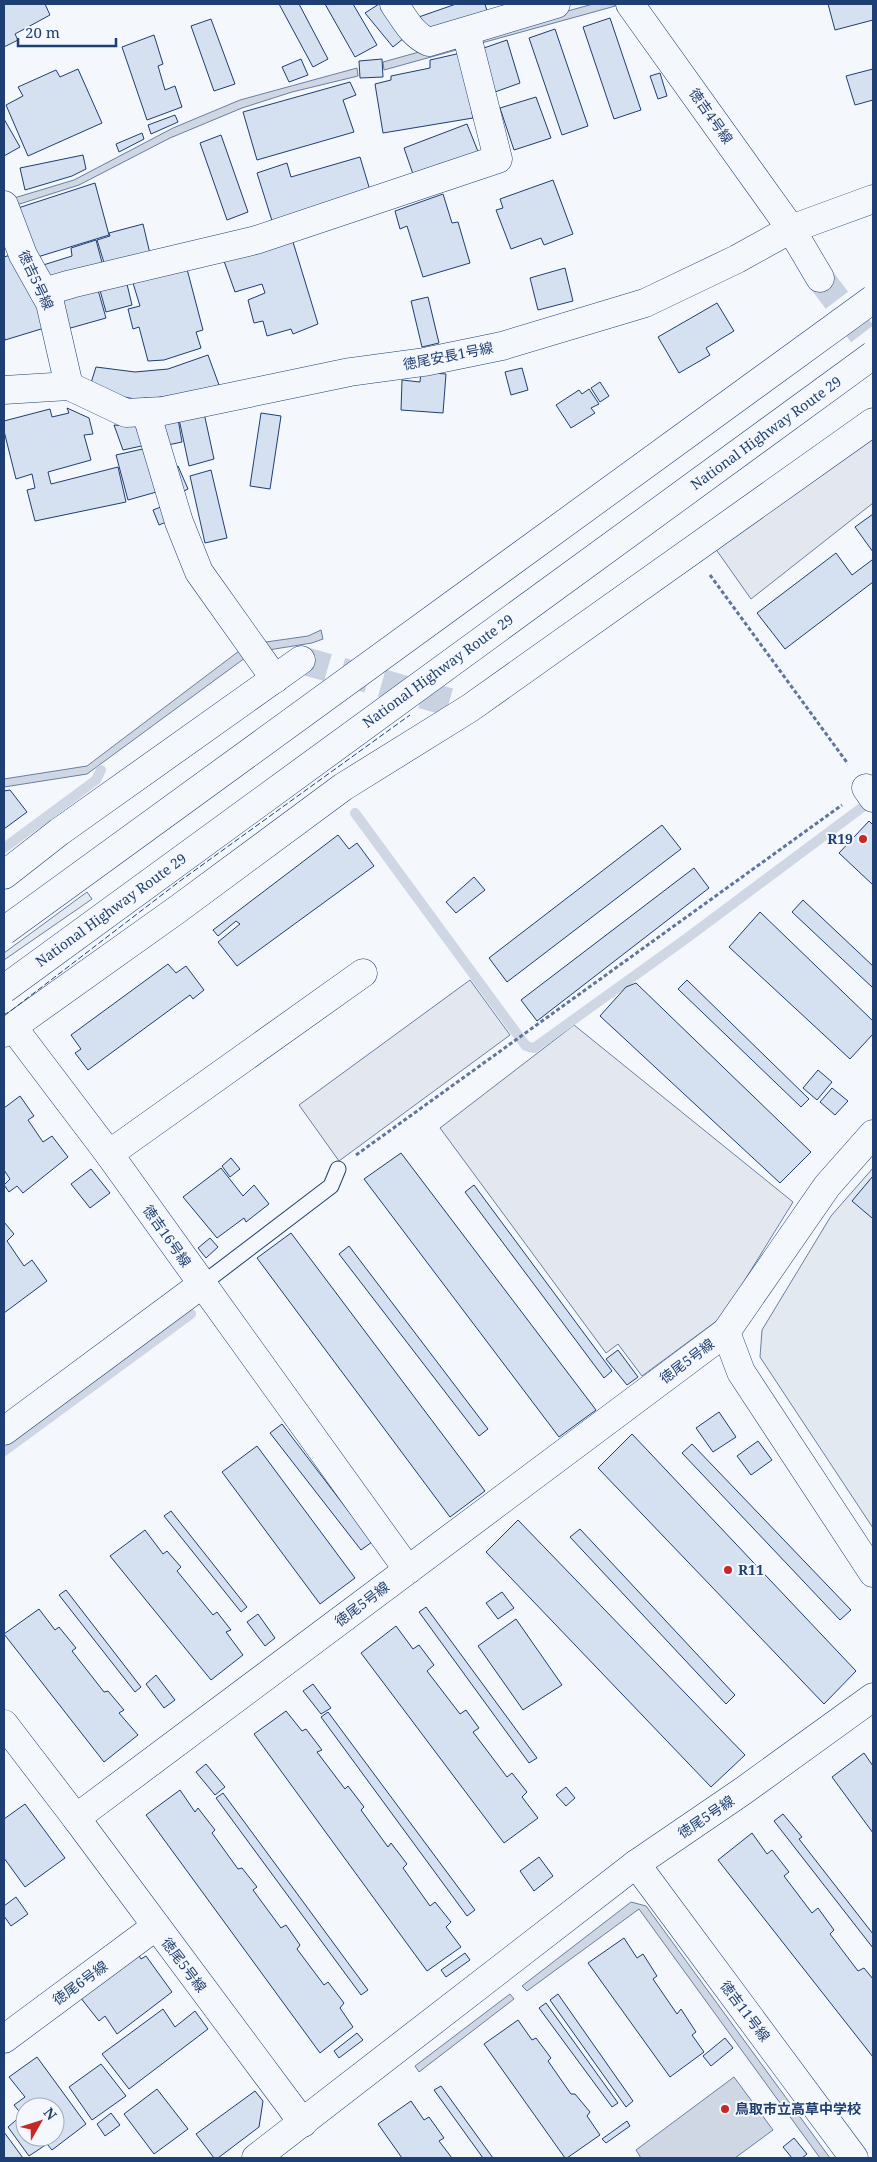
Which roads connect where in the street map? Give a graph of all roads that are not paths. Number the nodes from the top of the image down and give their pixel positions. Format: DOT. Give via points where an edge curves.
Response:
graph roads {
  1 [pos="394,4"];
  2 [pos="556,4"];
  3 [pos="630,4"];
  4 [pos="466,32"];
  5 [pos="873,199"];
  6 [pos="4,205"];
  7 [pos="791,229"];
  8 [pos="820,278"];
  9 [pos="44,292"];
  10 [pos="873,299"];
  11 [pos="873,355"];
  12 [pos="69,386"];
  13 [pos="4,390"];
  14 [pos="146,412"];
  15 [pos="873,422"];
  16 [pos="301,660"];
  17 [pos="274,679"];
  18 [pos="4,874"];
  19 [pos="4,930"];
  20 [pos="363,974"];
  21 [pos="4,989"];
  22 [pos="8,1030"];
  23 [pos="873,1134"];
  24 [pos="109,1154"];
  25 [pos="338,1169"];
  26 [pos="201,1285"];
  27 [pos="726,1332"];
  28 [pos="4,1431"];
  29 [pos="408,1570"];
  30 [pos="873,1573"];
  31 [pos="873,1697"];
  32 [pos="4,1724"];
  33 [pos="76,1818"];
  34 [pos="636,1864"];
  35 [pos="155,1927"];
  36 [pos="4,2039"];
  37 [pos="303,2123"];
  38 [pos="256,2158"];
  39 [pos="854,2158"];
  1 -- 4 [label="main road" via="421,39 430,42"];
  2 -- 4 [label="main road"];
  3 -- 7 [label="main road, 徳吉4号線"];
  4 -- 9 [label="main road" via="498,159 256,240"];
  5 -- 7 [label="main road, 徳尾安長1号線"];
  6 -- 9 [label="main road, 徳吉5号線" via="23,255"];
  7 -- 8 [label="main road, 徳吉4号線"];
  7 -- 14 [label="main road, 徳尾安長1号線" via="737,259 644,302 502,346"];
  9 -- 12 [label="main road, 徳吉5号線" via="50,304"];
  10 -- 19 [label="main road, bridge"];
  11 -- 21 [label="main road, National Highway Route 29, bridge"];
  12 -- 13 [label="main road, 徳尾安長1号線"];
  12 -- 14 [label="main road, 徳尾安長1号線" via="126,413"];
  14 -- 17 [label="main road" via="179,522 199,572"];
  15 -- 22 [label="main road" via="470,708 343,786"];
  16 -- 17 [label="main road"];
  17 -- 18 [label="main road"];
  20 -- 24 [label="main road"];
  22 -- 24 [label="main road, 徳吉16号線"];
  23 -- 27 [label="main road" via="827,1186"];
  24 -- 26 [label="main road, 徳吉16号線"];
  25 -- 26 [label="lane" via="331,1186"];
  26 -- 28 [label="main road"];
  26 -- 29 [label="main road, 徳吉16号線"];
  27 -- 29 [label="main road, 徳尾5号線"];
  27 -- 30 [label="main road, 徳尾5号線" via="741,1372"];
  29 -- 33 [label="main road, 徳尾5号線"];
  31 -- 34 [label="main road, 徳尾5号線"];
  32 -- 33 [label="main road"];
  33 -- 35 [label="main road, 徳尾5号線"];
  34 -- 37 [label="main road, 徳尾5号線"];
  34 -- 39 [label="main road, 徳吉11号線"];
  35 -- 36 [label="main road, 徳尾6号線"];
  35 -- 37 [label="main road, 徳尾5号線"];
  37 -- 38 [label="main road, 徳尾5号線"];
}
